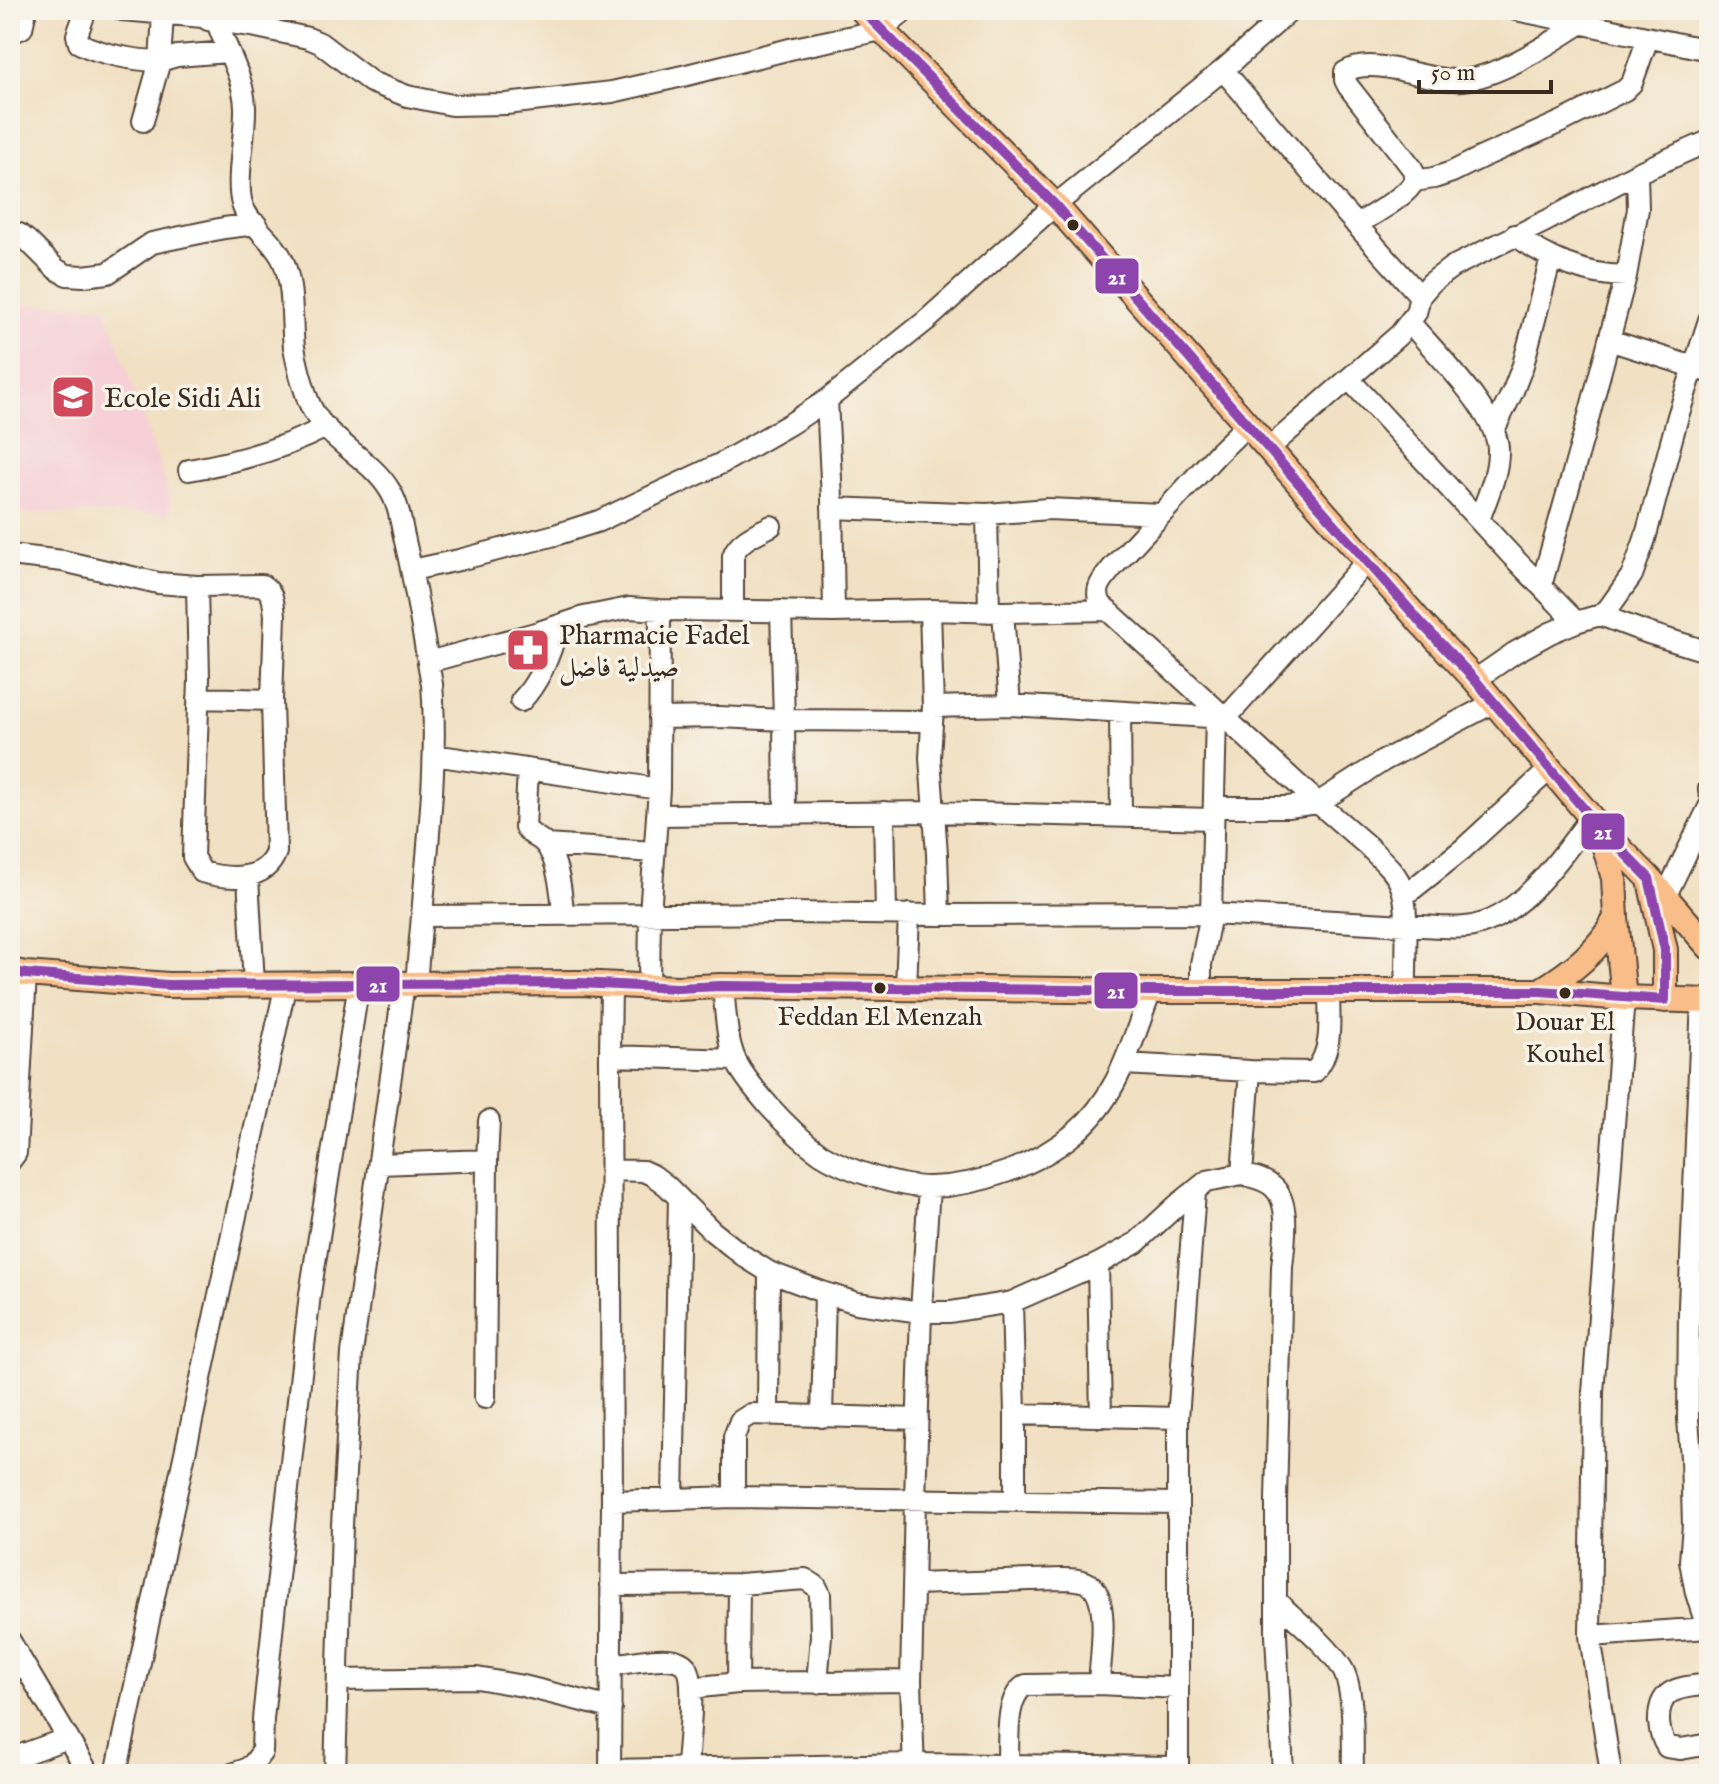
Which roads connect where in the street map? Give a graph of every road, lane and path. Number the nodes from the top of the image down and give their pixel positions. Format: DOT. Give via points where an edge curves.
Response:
graph roads {
  1 [pos="26,10"];
  2 [pos="86,10"];
  3 [pos="122,10"];
  4 [pos="862,10"];
  5 [pos="906,10"];
  6 [pos="1291,10"];
  7 [pos="1516,10"];
  8 [pos="163,15"];
  9 [pos="204,16"];
  10 [pos="1580,24"];
  11 [pos="10,27"];
  12 [pos="882,30"];
  13 [pos="1648,38"];
  14 [pos="1709,50"];
  15 [pos="228,52"];
  16 [pos="160,61"];
  17 [pos="1223,70"];
  18 [pos="143,121"];
  19 [pos="1709,141"];
  20 [pos="1637,173"];
  21 [pos="1414,181"];
  22 [pos="1055,205"];
  23 [pos="256,224"];
  24 [pos="1356,225"];
  25 [pos="10,231"];
  26 [pos="1515,235"];
  27 [pos="1551,258"];
  28 [pos="1626,276"];
  29 [pos="1420,296"];
  30 [pos="1709,320"];
  31 [pos="1410,323"];
  32 [pos="1609,340"];
  33 [pos="1702,369"];
  34 [pos="1349,379"];
  35 [pos="827,400"];
  36 [pos="1247,425"];
  37 [pos="326,427"];
  38 [pos="1494,430"];
  39 [pos="1268,449"];
  40 [pos="189,470"];
  41 [pos="832,508"];
  42 [pos="987,514"];
  43 [pos="1161,514"];
  44 [pos="1479,520"];
  45 [pos="771,526"];
  46 [pos="10,555"];
  47 [pos="1367,561"];
  48 [pos="412,570"];
  49 [pos="197,586"];
  50 [pos="1541,586"];
  51 [pos="660,610"];
  52 [pos="930,610"];
  53 [pos="1108,610"];
  54 [pos="733,611"];
  55 [pos="781,611"];
  56 [pos="834,612"];
  57 [pos="996,612"];
  58 [pos="1600,615"];
  59 [pos="1576,622"];
  60 [pos="558,626"];
  61 [pos="1709,652"];
  62 [pos="428,662"];
  63 [pos="1475,680"];
  64 [pos="198,698"];
  65 [pos="272,700"];
  66 [pos="521,701"];
  67 [pos="1493,703"];
  68 [pos="1010,705"];
  69 [pos="1120,712"];
  70 [pos="932,714"];
  71 [pos="659,718"];
  72 [pos="1221,718"];
  73 [pos="784,720"];
  74 [pos="434,755"];
  75 [pos="1550,769"];
  76 [pos="528,770"];
  77 [pos="659,789"];
  78 [pos="1318,803"];
  79 [pos="1709,807"];
  80 [pos="884,812"];
  81 [pos="934,812"];
  82 [pos="785,813"];
  83 [pos="1214,813"];
  84 [pos="657,815"];
  85 [pos="1121,816"];
  86 [pos="1595,822"];
  87 [pos="546,845"];
  88 [pos="654,852"];
  89 [pos="248,877"];
  90 [pos="1657,888"];
  91 [pos="1404,896"];
  92 [pos="650,914"];
  93 [pos="886,914"];
  94 [pos="909,914"];
  95 [pos="1211,914"];
  96 [pos="563,915"];
  97 [pos="939,915"];
  98 [pos="422,916"];
  99 [pos="1616,918"];
  100 [pos="1406,925"];
  101 [pos="1709,947"];
  102 [pos="18,973"];
  103 [pos="286,983"];
  104 [pos="359,983"];
  105 [pos="410,983"];
  106 [pos="254,984"];
  107 [pos="611,984"];
  108 [pos="649,986"];
  109 [pos="720,986"];
  110 [pos="906,988"];
  111 [pos="1151,991"];
  112 [pos="1201,991"];
  113 [pos="1329,991"];
  114 [pos="1406,991"];
  115 [pos="1540,991"];
  116 [pos="1624,998"];
  117 [pos="1665,1000"];
  118 [pos="1706,1000"];
  119 [pos="1705,1036"];
  120 [pos="16,1055"];
  121 [pos="610,1056"];
  122 [pos="735,1060"];
  123 [pos="1124,1064"];
  124 [pos="1250,1071"];
  125 [pos="489,1121"];
  126 [pos="487,1160"];
  127 [pos="10,1161"];
  128 [pos="379,1164"];
  129 [pos="611,1170"];
  130 [pos="1242,1174"];
  131 [pos="929,1187"];
  132 [pos="1195,1192"];
  133 [pos="679,1198"];
  134 [pos="1098,1264"];
  135 [pos="769,1272"];
  136 [pos="825,1293"];
  137 [pos="1012,1302"];
  138 [pos="921,1312"];
  139 [pos="485,1398"];
  140 [pos="768,1414"];
  141 [pos="1015,1414"];
  142 [pos="822,1417"];
  143 [pos="1101,1417"];
  144 [pos="1178,1418"];
  145 [pos="918,1419"];
  146 [pos="734,1497"];
  147 [pos="673,1499"];
  148 [pos="915,1499"];
  149 [pos="1015,1500"];
  150 [pos="612,1501"];
  151 [pos="1178,1503"];
  152 [pos="739,1584"];
  153 [pos="914,1584"];
  154 [pos="611,1585"];
  155 [pos="1276,1601"];
  156 [pos="1709,1627"];
  157 [pos="1590,1636"];
  158 [pos="10,1641"];
  159 [pos="612,1665"];
  160 [pos="338,1680"];
  161 [pos="911,1681"];
  162 [pos="738,1683"];
  163 [pos="817,1683"];
  164 [pos="1099,1684"];
  165 [pos="1709,1684"];
  166 [pos="691,1688"];
  167 [pos="1178,1688"];
  168 [pos="611,1708"];
  169 [pos="68,1738"];
  170 [pos="1709,1744"];
  171 [pos="10,1759"];
  172 [pos="1008,1765"];
  173 [pos="687,1767"];
  174 [pos="914,1769"];
  175 [pos="1178,1771"];
  176 [pos="610,1772"];
  177 [pos="89,1774"];
  178 [pos="116,1774"];
  179 [pos="232,1774"];
  180 [pos="335,1774"];
  181 [pos="1283,1774"];
  182 [pos="1353,1774"];
  183 [pos="1611,1774"];
  1 -- 11 [label="street" via="22,28"];
  2 -- 16 [label="street" via="79,43"];
  3 -- 8 [label="street"];
  4 -- 12 [label="main road"];
  5 -- 12 [label="street"];
  6 -- 17 [label="street"];
  7 -- 10 [label="street"];
  8 -- 9 [label="street"];
  8 -- 16 [label="street"];
  9 -- 12 [label="street" via="308,38 371,82 452,105 612,92"];
  9 -- 15 [label="street"];
  10 -- 13 [label="street"];
  10 -- 21 [label="street" via="1492,72 1461,80 1358,66 1345,72 1348,86 1412,168"];
  12 -- 22 [label="main road"];
  13 -- 14 [label="street"];
  13 -- 21 [label="street" via="1625,90 1452,172"];
  15 -- 16 [label="street"];
  15 -- 23 [label="street" via="245,104 241,199"];
  16 -- 18 [label="street"];
  17 -- 22 [label="street"];
  17 -- 24 [label="street"];
  19 -- 20 [label="street"];
  20 -- 26 [label="street"];
  20 -- 28 [label="street" via="1638,209"];
  21 -- 24 [label="street"];
  22 -- 35 [label="street" via="927,320"];
  22 -- 36 [label="main road"];
  23 -- 25 [label="street" via="152,243 108,273 83,276 56,269"];
  23 -- 37 [label="street" via="283,261 299,373 310,405"];
  24 -- 29 [label="street"];
  26 -- 27 [label="street"];
  26 -- 29 [label="street" via="1452,267"];
  27 -- 28 [label="street"];
  27 -- 38 [label="street" via="1523,365"];
  28 -- 32 [label="street"];
  29 -- 31 [label="street"];
  30 -- 33 [label="street"];
  31 -- 34 [label="street"];
  31 -- 38 [label="street"];
  32 -- 33 [label="street"];
  32 -- 50 [label="street"];
  33 -- 58 [label="street" via="1678,416 1632,575"];
  34 -- 39 [label="street"];
  34 -- 44 [label="street"];
  35 -- 41 [label="street"];
  35 -- 48 [label="street" via="722,463 599,521"];
  36 -- 39 [label="main road"];
  36 -- 43 [label="street"];
  37 -- 40 [label="street" via="299,441"];
  37 -- 48 [label="street" via="391,492"];
  38 -- 44 [label="street" via="1496,470"];
  39 -- 47 [label="main road"];
  41 -- 42 [label="street"];
  41 -- 56 [label="street"];
  42 -- 43 [label="street" via="1048,509"];
  42 -- 57 [label="street"];
  43 -- 53 [label="street" via="1099,584 1098,599"];
  44 -- 50 [label="street"];
  45 -- 54 [label="street" via="735,550"];
  46 -- 49 [label="street"];
  47 -- 63 [label="main road"];
  47 -- 72 [label="street"];
  48 -- 62 [label="street"];
  49 -- 64 [label="street"];
  49 -- 65 [label="street" via="252,584 270,590 275,615"];
  50 -- 59 [label="street"];
  51 -- 54 [label="street"];
  51 -- 60 [label="street" via="629,608"];
  51 -- 71 [label="street"];
  52 -- 56 [label="street"];
  52 -- 57 [label="street"];
  52 -- 70 [label="street"];
  53 -- 57 [label="street"];
  53 -- 72 [label="street"];
  54 -- 55 [label="street"];
  55 -- 56 [label="street"];
  55 -- 73 [label="street"];
  57 -- 68 [label="street"];
  58 -- 59 [label="street"];
  58 -- 61 [label="street"];
  59 -- 63 [label="street" via="1531,643"];
  60 -- 62 [label="street"];
  60 -- 66 [label="street" via="538,679"];
  62 -- 74 [label="street"];
  63 -- 67 [label="main road"];
  64 -- 65 [label="street"];
  64 -- 89 [label="street" via="193,857 202,872"];
  65 -- 89 [label="street" via="276,852 268,866"];
  67 -- 75 [label="main road"];
  67 -- 78 [label="street" via="1383,761"];
  68 -- 69 [label="street"];
  68 -- 70 [label="street"];
  69 -- 72 [label="street"];
  69 -- 85 [label="street"];
  70 -- 73 [label="street"];
  70 -- 81 [label="street"];
  71 -- 73 [label="street"];
  71 -- 77 [label="street"];
  72 -- 78 [label="street"];
  72 -- 83 [label="street"];
  73 -- 82 [label="street"];
  74 -- 76 [label="street"];
  74 -- 98 [label="street"];
  75 -- 86 [label="main road"];
  75 -- 91 [label="street"];
  76 -- 77 [label="street"];
  76 -- 87 [label="street" via="525,827"];
  77 -- 84 [label="street"];
  78 -- 83 [label="street"];
  78 -- 91 [label="street" via="1386,865"];
  79 -- 90 [label="street"];
  80 -- 81 [label="street"];
  80 -- 82 [label="street"];
  80 -- 93 [label="street"];
  81 -- 85 [label="street"];
  81 -- 97 [label="street"];
  82 -- 84 [label="street"];
  83 -- 85 [label="street"];
  83 -- 95 [label="street"];
  84 -- 88 [label="street"];
  86 -- 90 [label="main road"];
  86 -- 99 [label="main road" via="1614,878"];
  86 -- 100 [label="street" via="1537,886 1484,922 1467,927"];
  87 -- 88 [label="street"];
  87 -- 96 [label="street" via="558,877"];
  88 -- 92 [label="street"];
  89 -- 106 [label="street"];
  90 -- 101 [label="main road"];
  90 -- 117 [label="main road"];
  91 -- 100 [label="street"];
  92 -- 93 [label="street"];
  92 -- 96 [label="street"];
  92 -- 108 [label="street"];
  93 -- 94 [label="street"];
  94 -- 97 [label="street"];
  94 -- 110 [label="street"];
  95 -- 97 [label="street"];
  95 -- 100 [label="street"];
  95 -- 112 [label="street"];
  96 -- 98 [label="street"];
  98 -- 105 [label="street"];
  99 -- 115 [label="main road" via="1591,954"];
  99 -- 116 [label="main road"];
  100 -- 114 [label="street"];
  102 -- 106 [label="main road" via="168,985"];
  102 -- 120 [label="street"];
  103 -- 104 [label="main road"];
  103 -- 106 [label="main road"];
  103 -- 178 [label="street"];
  104 -- 105 [label="main road"];
  104 -- 179 [label="street" via="310,1294 262,1752 253,1764"];
  105 -- 107 [label="main road"];
  105 -- 128 [label="street"];
  107 -- 108 [label="main road"];
  107 -- 121 [label="street"];
  108 -- 109 [label="main road"];
  109 -- 110 [label="main road"];
  109 -- 122 [label="street"];
  110 -- 111 [label="main road"];
  111 -- 112 [label="main road"];
  111 -- 123 [label="street"];
  112 -- 113 [label="main road"];
  113 -- 114 [label="main road"];
  113 -- 124 [label="street" via="1323,1063 1314,1072"];
  114 -- 115 [label="main road"];
  115 -- 116 [label="main road"];
  116 -- 117 [label="main road"];
  116 -- 157 [label="street" via="1593,1392"];
  117 -- 118 [label="main road"];
  118 -- 119 [label="street"];
  119 -- 156 [label="street" via="1689,1306 1688,1419 1690,1561"];
  120 -- 127 [label="street" via="16,1153"];
  121 -- 122 [label="street"];
  121 -- 129 [label="street"];
  122 -- 131 [label="street" via="786,1126 822,1154 858,1172"];
  123 -- 124 [label="street"];
  123 -- 131 [label="street" via="1105,1101 1076,1133 1039,1158 975,1181"];
  124 -- 130 [label="street"];
  125 -- 126 [label="street"];
  126 -- 128 [label="street"];
  126 -- 139 [label="street"];
  128 -- 160 [label="street" via="352,1353"];
  129 -- 133 [label="street" via="643,1171"];
  129 -- 150 [label="street"];
  130 -- 132 [label="street" via="1207,1181"];
  130 -- 155 [label="street" via="1275,1187 1283,1203"];
  131 -- 138 [label="street"];
  132 -- 134 [label="street" via="1136,1243"];
  132 -- 144 [label="street"];
  133 -- 135 [label="street" via="712,1231"];
  133 -- 147 [label="street"];
  134 -- 137 [label="street"];
  134 -- 143 [label="street"];
  135 -- 136 [label="street"];
  135 -- 140 [label="street"];
  136 -- 138 [label="street"];
  136 -- 142 [label="street"];
  137 -- 138 [label="street"];
  137 -- 141 [label="street"];
  138 -- 145 [label="street"];
  140 -- 142 [label="street"];
  140 -- 146 [label="street" via="751,1414 736,1428"];
  141 -- 143 [label="street"];
  141 -- 149 [label="street"];
  142 -- 145 [label="street"];
  143 -- 144 [label="street"];
  144 -- 151 [label="street"];
  145 -- 148 [label="street"];
  146 -- 147 [label="street"];
  146 -- 148 [label="street"];
  147 -- 150 [label="street"];
  148 -- 149 [label="street"];
  148 -- 153 [label="street"];
  149 -- 151 [label="street"];
  150 -- 154 [label="street"];
  151 -- 167 [label="street"];
  152 -- 154 [label="street"];
  152 -- 162 [label="street"];
  152 -- 163 [label="street" via="805,1579 816,1586 821,1636"];
  153 -- 161 [label="street"];
  153 -- 164 [label="street" via="1062,1579 1091,1585 1102,1615"];
  154 -- 159 [label="street"];
  155 -- 181 [label="street"];
  155 -- 182 [label="street" via="1342,1669 1350,1695"];
  156 -- 157 [label="street"];
  157 -- 183 [label="street"];
  158 -- 169 [label="street"];
  159 -- 166 [label="street" via="678,1660 689,1671"];
  159 -- 168 [label="street"];
  160 -- 168 [label="street" via="477,1678"];
  160 -- 180 [label="street"];
  161 -- 163 [label="street"];
  161 -- 174 [label="street"];
  162 -- 163 [label="street"];
  162 -- 166 [label="street"];
  164 -- 167 [label="street"];
  164 -- 172 [label="street" via="1020,1688 1010,1712"];
  165 -- 170 [label="street" via="1672,1691 1659,1705 1667,1747"];
  166 -- 173 [label="street"];
  167 -- 175 [label="street"];
  168 -- 176 [label="street"];
  169 -- 171 [label="street"];
  169 -- 177 [label="street"];
  172 -- 174 [label="street"];
  172 -- 175 [label="street"];
  173 -- 174 [label="street"];
  173 -- 176 [label="street"];
}
